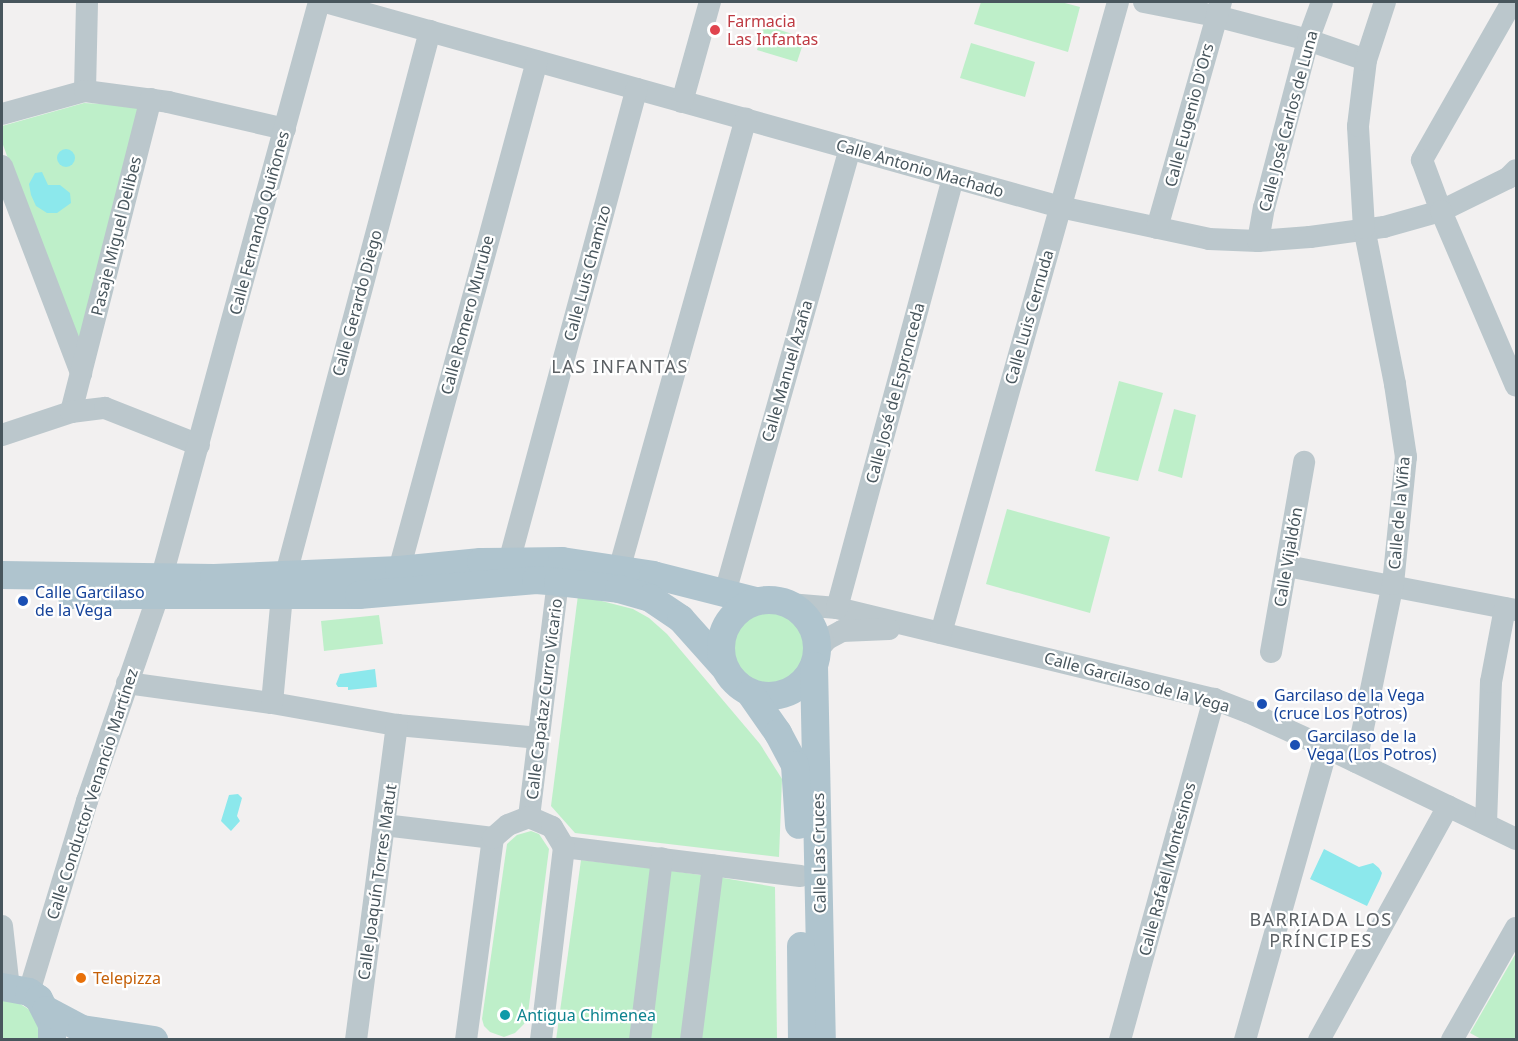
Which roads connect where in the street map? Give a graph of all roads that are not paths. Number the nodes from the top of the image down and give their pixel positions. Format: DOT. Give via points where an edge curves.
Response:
graph roads {
  1 [pos="87,2"];
  2 [pos="319,2"];
  3 [pos="325,2"];
  4 [pos="707,2"];
  5 [pos="1118,2"];
  6 [pos="1144,2"];
  7 [pos="1322,2"];
  8 [pos="1385,2"];
  9 [pos="1512,2"];
  10 [pos="1218,9"];
  11 [pos="430,31"];
  12 [pos="1308,40"];
  13 [pos="1366,60"];
  14 [pos="537,61"];
  15 [pos="637,89"];
  16 [pos="86,91"];
  17 [pos="151,99"];
  18 [pos="682,102"];
  19 [pos="2,114"];
  20 [pos="746,120"];
  21 [pos="285,129"];
  22 [pos="850,148"];
  23 [pos="2,166"];
  24 [pos="953,178"];
  25 [pos="1514,179"];
  26 [pos="1060,207"];
  27 [pos="1441,211"];
  28 [pos="1157,228"];
  29 [pos="1364,228"];
  30 [pos="1258,241"];
  31 [pos="81,373"];
  32 [pos="1516,386"];
  33 [pos="71,412"];
  34 [pos="2,435"];
  35 [pos="199,445"];
  36 [pos="1304,462"];
  37 [pos="508,562"];
  38 [pos="1287,566"];
  39 [pos="399,570"];
  40 [pos="620,570"];
  41 [pos="2,575"];
  42 [pos="558,582"];
  43 [pos="1393,584"];
  44 [pos="284,585"];
  45 [pos="160,586"];
  46 [pos="2,592"];
  47 [pos="725,593"];
  48 [pos="756,601"];
  49 [pos="789,604"];
  50 [pos="837,608"];
  51 [pos="1511,609"];
  52 [pos="912,628"];
  53 [pos="941,633"];
  54 [pos="1271,652"];
  55 [pos="816,659"];
  56 [pos="723,666"];
  57 [pos="128,683"];
  58 [pos="750,693"];
  59 [pos="1214,699"];
  60 [pos="272,703"];
  61 [pos="397,725"];
  62 [pos="539,738"];
  63 [pos="1327,748"];
  64 [pos="1356,762"];
  65 [pos="1448,806"];
  66 [pos="529,817"];
  67 [pos="1486,824"];
  68 [pos="384,825"];
  69 [pos="493,838"];
  70 [pos="1516,839"];
  71 [pos="564,847"];
  72 [pos="662,858"];
  73 [pos="713,865"];
  74 [pos="800,876"];
  75 [pos="2,926"];
  76 [pos="1516,928"];
  77 [pos="21,994"];
  78 [pos="470,1039"];
  79 [pos="52,1040"];
  80 [pos="154,1040"];
  81 [pos="356,1040"];
  82 [pos="541,1040"];
  83 [pos="640,1040"];
  84 [pos="691,1040"];
  85 [pos="802,1040"];
  86 [pos="822,1040"];
  87 [pos="1120,1040"];
  88 [pos="1245,1040"];
  89 [pos="1319,1040"];
  90 [pos="1452,1040"];
  1 -- 16 [label="street"];
  2 -- 21 [label="street, Calle Fernando Quiñones"];
  3 -- 11 [label="street, Calle Antonio Machado"];
  4 -- 18 [label="street"];
  5 -- 26 [label="street, Calle Luis Cernuda"];
  6 -- 10 [label="street"];
  7 -- 12 [label="street, Calle José Carlos de Luna"];
  8 -- 13 [label="street, Calle de la Viña"];
  9 -- 27 [label="street" via="1422,160"];
  10 -- 12 [label="street"];
  10 -- 28 [label="street, Calle Eugenio D'Ors"];
  11 -- 14 [label="street, Calle Antonio Machado"];
  11 -- 44 [label="street, Calle Gerardo Diego"];
  12 -- 13 [label="street"];
  12 -- 30 [label="street, Calle José Carlos de Luna"];
  13 -- 29 [label="street, Calle de la Viña" via="1358,126"];
  14 -- 15 [label="street, Calle Antonio Machado"];
  14 -- 39 [label="street, Calle Romero Murube"];
  15 -- 18 [label="street, Calle Antonio Machado"];
  15 -- 37 [label="street, Calle Luis Chamizo"];
  16 -- 17 [label="street"];
  16 -- 19 [label="street"];
  17 -- 21 [label="street"];
  17 -- 31 [label="street, Pasaje Miguel Delibes"];
  18 -- 20 [label="street, Calle Antonio Machado"];
  20 -- 22 [label="street, Calle Antonio Machado"];
  20 -- 40 [label="street"];
  21 -- 35 [label="street, Calle Fernando Quiñones"];
  22 -- 24 [label="street, Calle Antonio Machado"];
  22 -- 47 [label="street, Calle Manuel Azaña"];
  23 -- 31 [label="street"];
  24 -- 26 [label="street, Calle Antonio Machado"];
  24 -- 50 [label="street, Calle José de Espronceda"];
  25 -- 27 [label="street, Calle Antonio Machado"];
  26 -- 28 [label="street, Calle Antonio Machado"];
  26 -- 53 [label="street, Calle Luis Cernuda"];
  27 -- 29 [label="street, Calle Antonio Machado" via="1384,227"];
  27 -- 32 [label="street"];
  28 -- 30 [label="street, Calle Antonio Machado" via="1209,239"];
  29 -- 30 [label="street, Calle Antonio Machado"];
  29 -- 43 [label="street, Calle de la Viña" via="1406,457"];
  31 -- 33 [label="street, Pasaje Miguel Delibes"];
  33 -- 34 [label="street"];
  33 -- 35 [label="street" via="105,408"];
  35 -- 45 [label="street, Calle Fernando Quiñones"];
  36 -- 38 [label="street, Calle Vijaldón"];
  37 -- 39 [label="main road"];
  37 -- 40 [label="main road" via="562,561"];
  38 -- 43 [label="street"];
  38 -- 54 [label="street, Calle Vijaldón"];
  39 -- 44 [label="main road"];
  40 -- 47 [label="main road"];
  41 -- 45 [label="main road"];
  42 -- 44 [label="main road" via="536,580 359,595"];
  42 -- 56 [label="main road" via="650,598 681,619"];
  42 -- 62 [label="street, Calle Capataz Curro Vicario"];
  43 -- 51 [label="street"];
  43 -- 64 [label="street, Calle de la Viña"];
  44 -- 45 [label="main road" via="214,578"];
  44 -- 60 [label="street, Calle Gerardo Diego"];
  45 -- 46 [label="main road"];
  45 -- 57 [label="street, Calle Conductor Venancio Martínez"];
  47 -- 48 [label="main road"];
  48 -- 49 [label="main road"];
  48 -- 56 [label="main road" via="729,619 721,642"];
  49 -- 50 [label="street, Calle Garcilaso de la Vega"];
  49 -- 55 [label="main road" via="811,623 816,637"];
  50 -- 52 [label="street, Calle Garcilaso de la Vega"];
  51 -- 67 [label="street" via="1491,682"];
  52 -- 53 [label="street, Calle Garcilaso de la Vega"];
  52 -- 55 [label="street, Calle Garcilaso de la Vega" via="842,631 827,639"];
  53 -- 59 [label="street, Calle Garcilaso de la Vega"];
  55 -- 58 [label="main road" via="806,679 795,689 765,697"];
  55 -- 86 [label="main road, Calle Las Cruces"];
  56 -- 58 [label="main road" via="734,682"];
  57 -- 60 [label="street"];
  57 -- 77 [label="street, Calle Conductor Venancio Martínez"];
  58 -- 74 [label="main road, Calle Las Cruces" via="795,765"];
  59 -- 63 [label="street, Calle Garcilaso de la Vega"];
  59 -- 87 [label="street, Calle Rafael Montesinos"];
  60 -- 61 [label="street"];
  61 -- 62 [label="street"];
  61 -- 68 [label="street, Calle Joaquín Torres Matut"];
  62 -- 66 [label="street, Calle Capataz Curro Vicario"];
  63 -- 64 [label="street, Calle Garcilaso de la Vega"];
  63 -- 88 [label="street"];
  64 -- 65 [label="street, Calle Garcilaso de la Vega"];
  65 -- 67 [label="street, Calle Garcilaso de la Vega"];
  65 -- 89 [label="street"];
  66 -- 69 [label="street" via="508,825"];
  66 -- 71 [label="street" via="552,827"];
  67 -- 70 [label="street, Calle Garcilaso de la Vega"];
  68 -- 69 [label="street"];
  68 -- 81 [label="street, Calle Joaquín Torres Matut"];
  69 -- 78 [label="street"];
  71 -- 72 [label="street"];
  71 -- 82 [label="street"];
  72 -- 73 [label="street"];
  72 -- 83 [label="street"];
  73 -- 74 [label="street"];
  73 -- 84 [label="street"];
  74 -- 85 [label="main road, Calle Las Cruces"];
  75 -- 77 [label="street"];
  76 -- 90 [label="street"];
  77 -- 79 [label="main road" via="52,1024"];
  77 -- 80 [label="main road" via="82,1029"];
}
